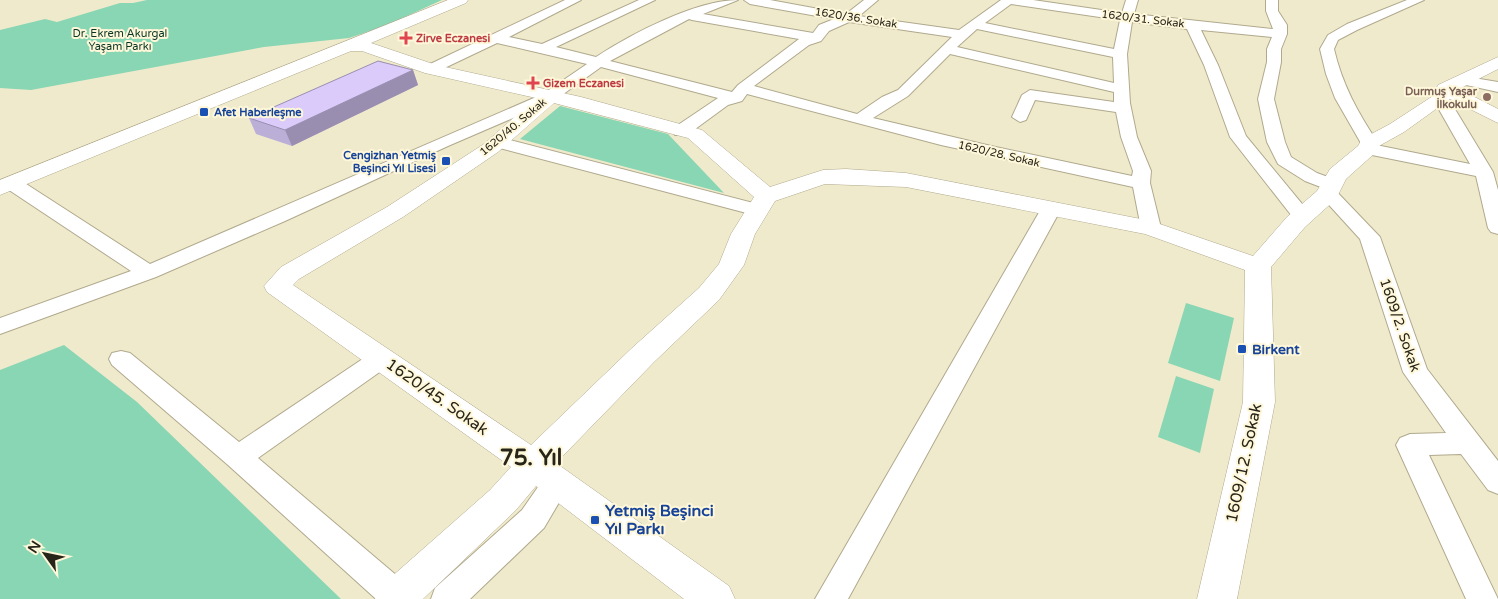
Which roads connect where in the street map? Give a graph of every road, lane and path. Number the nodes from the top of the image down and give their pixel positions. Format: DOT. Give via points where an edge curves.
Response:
graph roads {
  1 [pos="462,0"];
  2 [pos="575,0"];
  3 [pos="650,0"];
  4 [pos="732,0"];
  5 [pos="750,0"];
  6 [pos="872,0"];
  7 [pos="1008,0"];
  8 [pos="1132,0"];
  9 [pos="1272,0"];
  10 [pos="1410,1"];
  11 [pos="688,15"];
  12 [pos="848,18"];
  13 [pos="1127,18"];
  14 [pos="974,24"];
  15 [pos="1192,25"];
  16 [pos="962,34"];
  17 [pos="1280,34"];
  18 [pos="495,38"];
  19 [pos="816,38"];
  20 [pos="351,46"];
  21 [pos="543,48"];
  22 [pos="947,49"];
  23 [pos="1120,54"];
  24 [pos="598,62"];
  25 [pos="1498,62"];
  26 [pos="431,70"];
  27 [pos="1462,80"];
  28 [pos="1498,87"];
  29 [pos="1121,88"];
  30 [pos="740,93"];
  31 [pos="1443,94"];
  32 [pos="549,97"];
  33 [pos="1123,108"];
  34 [pos="1020,117"];
  35 [pos="1498,117"];
  36 [pos="859,120"];
  37 [pos="680,131"];
  38 [pos="498,142"];
  39 [pos="1369,146"];
  40 [pos="1484,172"];
  41 [pos="1141,183"];
  42 [pos="4,187"];
  43 [pos="1329,189"];
  44 [pos="762,203"];
  45 [pos="1051,209"];
  46 [pos="1302,216"];
  47 [pos="1151,228"];
  48 [pos="1498,228"];
  49 [pos="1258,266"];
  50 [pos="148,272"];
  51 [pos="277,286"];
  52 [pos="0,326"];
  53 [pos="121,358"];
  54 [pos="382,358"];
  55 [pos="1467,443"];
  56 [pos="238,456"];
  57 [pos="545,474"];
  58 [pos="1498,482"];
  59 [pos="396,598"];
  60 [pos="447,599"];
  61 [pos="714,599"];
  62 [pos="831,599"];
  63 [pos="1217,599"];
  64 [pos="1482,599"];
  1 -- 20 [label="main road"];
  2 -- 18 [label="street"];
  3 -- 21 [label="street"];
  4 -- 11 [label="street, 1620/40. Sokak"];
  5 -- 12 [label="street, 1620/36. Sokak"];
  6 -- 12 [label="street"];
  7 -- 13 [label="street, 1620/31. Sokak"];
  7 -- 14 [label="street"];
  8 -- 13 [label="street"];
  9 -- 17 [label="street" via="1272,12 1280,25"];
  10 -- 39 [label="street" via="1352,27 1333,38 1327,49 1333,78"];
  11 -- 19 [label="street"];
  11 -- 24 [label="street, 1620/40. Sokak"];
  12 -- 16 [label="street, 1620/36. Sokak"];
  12 -- 19 [label="street" via="824,28"];
  13 -- 15 [label="street, 1620/31. Sokak"];
  13 -- 23 [label="street"];
  14 -- 16 [label="street"];
  14 -- 23 [label="street"];
  15 -- 17 [label="street, 1620/31. Sokak"];
  15 -- 46 [label="street" via="1238,137"];
  16 -- 22 [label="street"];
  17 -- 43 [label="street" via="1274,49 1266,99 1276,142 1284,160"];
  18 -- 21 [label="street, 1620/28. Sokak"];
  18 -- 26 [label="street"];
  19 -- 30 [label="street" via="804,42"];
  20 -- 26 [label="main road" via="364,46"];
  20 -- 42 [label="main road"];
  21 -- 24 [label="street, 1620/28. Sokak"];
  22 -- 29 [label="street"];
  22 -- 36 [label="street" via="903,93"];
  23 -- 29 [label="street"];
  24 -- 30 [label="street, 1620/28. Sokak"];
  24 -- 32 [label="street, 1620/40. Sokak"];
  25 -- 27 [label="main road"];
  26 -- 32 [label="main road"];
  27 -- 28 [label="street"];
  27 -- 31 [label="main road"];
  29 -- 33 [label="street"];
  30 -- 36 [label="street, 1620/28. Sokak"];
  30 -- 37 [label="street"];
  31 -- 35 [label="main road"];
  31 -- 39 [label="main road"];
  31 -- 40 [label="street"];
  32 -- 37 [label="main road"];
  32 -- 38 [label="main road, 1620/40. Sokak"];
  32 -- 50 [label="street" via="442,142 278,218"];
  33 -- 34 [label="street" via="1030,95"];
  33 -- 41 [label="street" via="1129,137 1142,171"];
  36 -- 41 [label="street, 1620/28. Sokak" via="997,154"];
  37 -- 44 [label="main road" via="695,134"];
  38 -- 44 [label="street"];
  38 -- 51 [label="main road, 1620/40. Sokak" via="395,212 290,273"];
  39 -- 40 [label="street"];
  39 -- 43 [label="main road" via="1351,161"];
  40 -- 48 [label="street"];
  41 -- 47 [label="street"];
  42 -- 50 [label="street"];
  43 -- 46 [label="main road"];
  43 -- 55 [label="street, 1609/2. Sokak" via="1370,237 1415,372"];
  44 -- 45 [label="main road" via="823,177 846,176 906,180"];
  44 -- 57 [label="main road" via="743,234 731,265 709,294 643,355"];
  45 -- 47 [label="main road"];
  45 -- 62 [label="street"];
  46 -- 49 [label="main road"];
  47 -- 49 [label="main road"];
  49 -- 63 [label="main road, 1609/12. Sokak" via="1259,402"];
  50 -- 52 [label="street"];
  51 -- 54 [label="main road, 1620/45. Sokak"];
  53 -- 56 [label="street"];
  54 -- 56 [label="street"];
  54 -- 57 [label="main road, 1620/45. Sokak"];
  55 -- 58 [label="street, 1609/2. Sokak"];
  55 -- 64 [label="street" via="1410,445"];
  56 -- 59 [label="street"];
  57 -- 59 [label="main road" via="503,500"];
  57 -- 60 [label="street" via="533,519"];
  57 -- 61 [label="main road, 1620/45. Sokak"];
}
